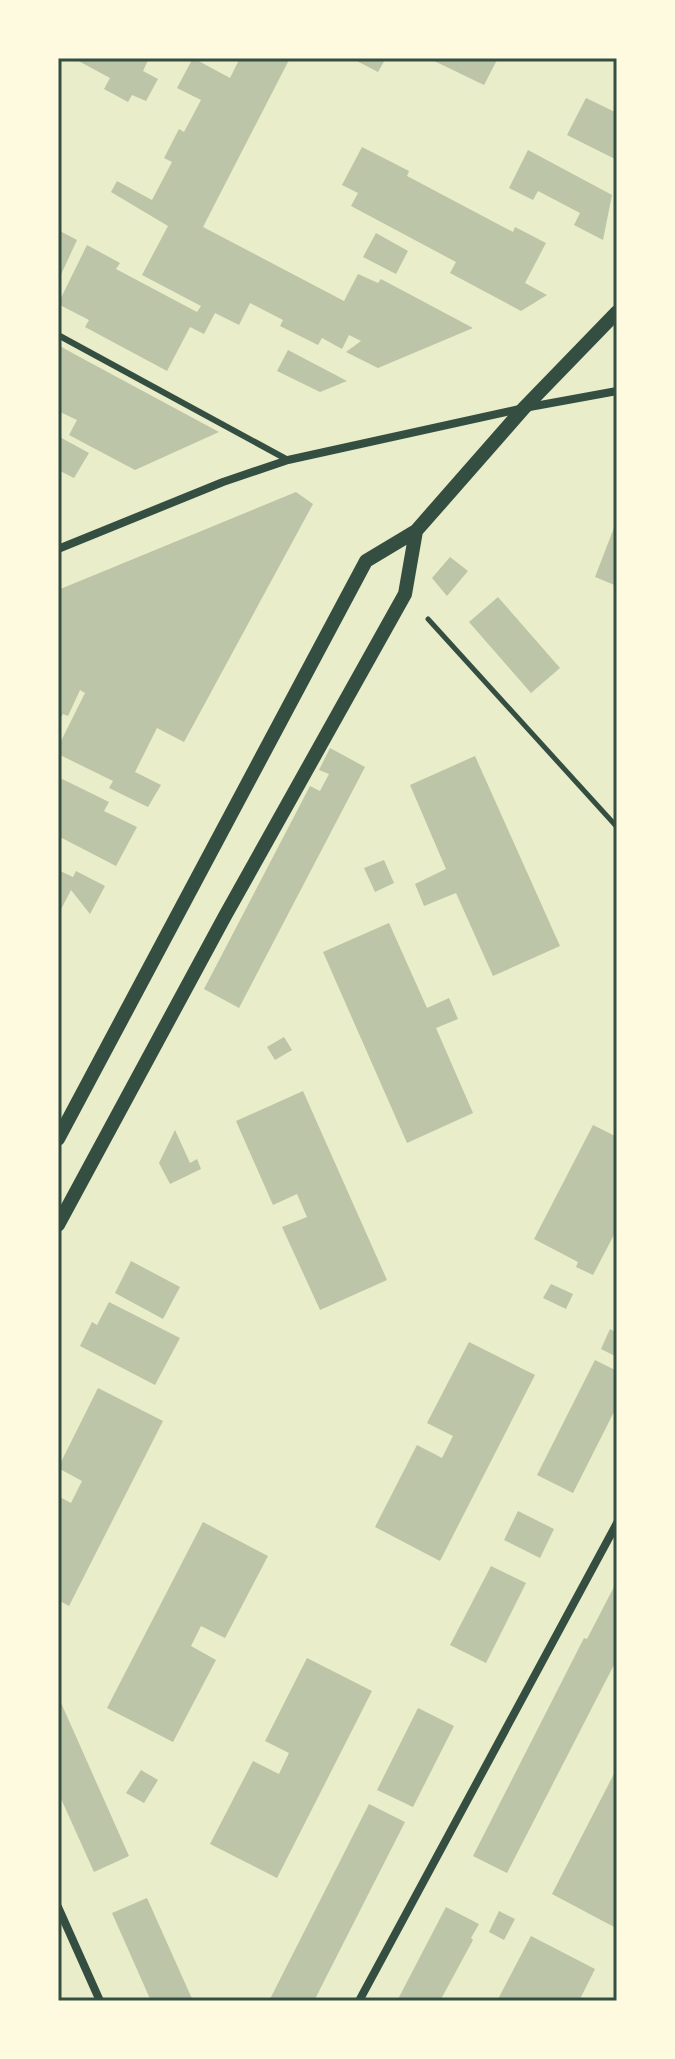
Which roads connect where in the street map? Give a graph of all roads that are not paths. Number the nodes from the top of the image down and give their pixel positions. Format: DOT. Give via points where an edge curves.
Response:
graph roads {
  1 [pos="617,312"];
  2 [pos="58,335"];
  3 [pos="617,391"];
  4 [pos="524,408"];
  5 [pos="288,460"];
  6 [pos="416,531"];
  7 [pos="58,549"];
  8 [pos="58,1139"];
  9 [pos="58,1225"];
  10 [pos="617,1523"];
  11 [pos="58,1907"];
  12 [pos="100,2001"];
  13 [pos="359,2001"];
  1 -- 4 [label="street"];
  2 -- 5 [label="lane"];
  3 -- 4 [label="street"];
  4 -- 5 [label="street"];
  4 -- 6 [label="street"];
  5 -- 7 [label="street"];
  6 -- 8 [label="street" via="366,561"];
  6 -- 9 [label="street" via="405,594"];
  10 -- 13 [label="street"];
  11 -- 12 [label="street"];
}
